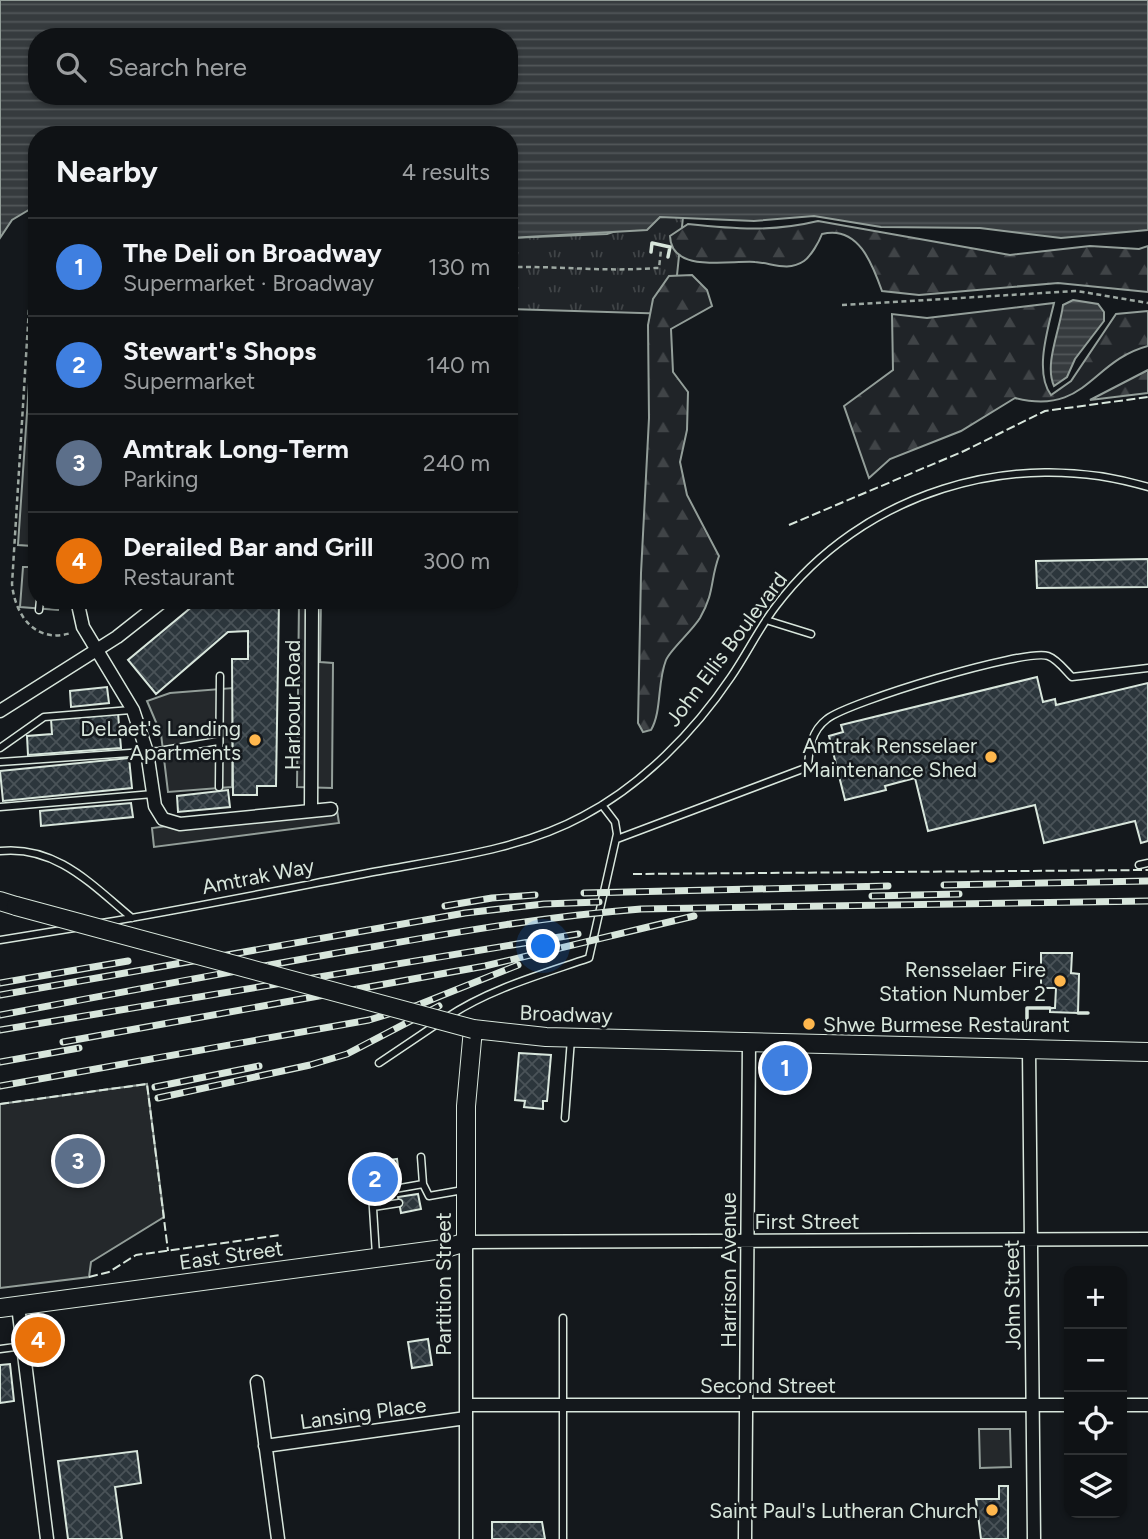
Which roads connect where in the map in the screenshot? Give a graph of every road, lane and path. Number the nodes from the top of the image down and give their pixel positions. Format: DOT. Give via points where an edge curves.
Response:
graph roads {
  1 [pos="661,250"];
  2 [pos="518,267"];
  3 [pos="1148,303"];
  4 [pos="842,305"];
  5 [pos="28,324"];
  6 [pos="1148,488"];
  7 [pos="79,609"];
  8 [pos="152,609"];
  9 [pos="312,609"];
  10 [pos="765,620"];
  11 [pos="83,627"];
  12 [pos="810,634"];
  13 [pos="97,649"];
  14 [pos="1148,668"];
  15 [pos="220,676"];
  16 [pos="133,710"];
  17 [pos="0,711"];
  18 [pos="218,741"];
  19 [pos="0,748"];
  20 [pos="147,752"];
  21 [pos="0,762"];
  22 [pos="219,787"];
  23 [pos="153,794"];
  24 [pos="602,805"];
  25 [pos="0,807"];
  26 [pos="331,809"];
  27 [pos="311,811"];
  28 [pos="540,834"];
  29 [pos="617,839"];
  30 [pos="0,851"];
  31 [pos="1148,863"];
  32 [pos="1139,864"];
  33 [pos="8,904"];
  34 [pos="132,918"];
  35 [pos="0,940"];
  36 [pos="473,1029"];
  37 [pos="571,1037"];
  38 [pos="749,1043"];
  39 [pos="1029,1050"];
  40 [pos="1148,1052"];
  41 [pos="379,1063"];
  42 [pos="565,1118"];
  43 [pos="421,1157"];
  44 [pos="423,1184"];
  45 [pos="465,1190"];
  46 [pos="429,1196"];
  47 [pos="419,1200"];
  48 [pos="399,1203"];
  49 [pos="373,1207"];
  50 [pos="1031,1239"];
  51 [pos="1148,1239"];
  52 [pos="747,1241"];
  53 [pos="466,1242"];
  54 [pos="376,1259"];
  55 [pos="18,1306"];
  56 [pos="0,1308"];
  57 [pos="563,1318"];
  58 [pos="23,1346"];
  59 [pos="0,1349"];
  60 [pos="257,1382"];
  61 [pos="466,1405"];
  62 [pos="563,1405"];
  63 [pos="746,1405"];
  64 [pos="1032,1405"];
  65 [pos="1064,1405"];
  66 [pos="1127,1405"];
  67 [pos="1148,1405"];
  68 [pos="467,1418"];
  69 [pos="265,1446"];
  70 [pos="47,1539"];
  71 [pos="278,1539"];
  72 [pos="466,1539"];
  73 [pos="564,1539"];
  74 [pos="745,1539"];
  75 [pos="1034,1539"];
  1 -- 2 [label="path" via="659,268"];
  3 -- 4 [label="path" via="1077,291"];
  5 -- 11 [label="path" via="14,605 26,624 39,633 67,635"];
  6 -- 10 [label="lane, John Ellis Boulevard" via="1098,476 1036,473 932,491 886,511 839,540"];
  7 -- 11 [label="street"];
  8 -- 13 [label="street"];
  9 -- 27 [label="street, Harbour Road"];
  10 -- 12 [label="lane"];
  10 -- 24 [label="lane, John Ellis Boulevard" via="695,725"];
  11 -- 13 [label="street"];
  13 -- 16 [label="street"];
  13 -- 17 [label="street"];
  14 -- 29 [label="lane" via="1072,677 1052,657 1034,654 939,678 827,718 809,746 808,767"];
  15 -- 18 [label="lane"];
  16 -- 19 [label="lane" via="44,717"];
  16 -- 20 [label="street"];
  18 -- 20 [label="lane"];
  18 -- 22 [label="lane"];
  20 -- 21 [label="lane"];
  20 -- 23 [label="street"];
  23 -- 25 [label="lane"];
  23 -- 27 [label="street" via="160,816 174,824"];
  24 -- 28 [label="lane, John Ellis Boulevard"];
  24 -- 29 [label="lane" via="615,822"];
  26 -- 27 [label="street"];
  28 -- 34 [label="lane, Amtrak Way" via="462,855"];
  29 -- 41 [label="lane" via="589,958 465,1006"];
  30 -- 34 [label="lane" via="23,850 62,862"];
  31 -- 32 [label="lane"];
  33 -- 36 [label="street, Broadway, bridge"];
  34 -- 35 [label="lane, Amtrak Way"];
  36 -- 37 [label="street, Broadway"];
  36 -- 45 [label="street, Partition Street"];
  37 -- 38 [label="street, Broadway"];
  37 -- 42 [label="lane"];
  38 -- 39 [label="street, Broadway"];
  38 -- 52 [label="street, Harrison Avenue"];
  39 -- 40 [label="street, Broadway"];
  39 -- 50 [label="street, John Street"];
  43 -- 44 [label="lane"];
  44 -- 46 [label="lane"];
  44 -- 49 [label="lane" via="372,1193"];
  45 -- 46 [label="lane"];
  45 -- 53 [label="street, Partition Street"];
  46 -- 47 [label="lane"];
  48 -- 49 [label="lane"];
  49 -- 54 [label="lane"];
  50 -- 51 [label="street, First Street"];
  50 -- 52 [label="street, First Street"];
  50 -- 64 [label="street, John Street"];
  52 -- 53 [label="street, First Street"];
  52 -- 63 [label="street, Harrison Avenue"];
  53 -- 54 [label="street, East Street" via="443,1250"];
  53 -- 61 [label="street, Partition Street"];
  54 -- 55 [label="street, East Street"];
  55 -- 56 [label="street, East Street"];
  55 -- 58 [label="street"];
  57 -- 62 [label="lane"];
  58 -- 59 [label="lane"];
  58 -- 70 [label="street"];
  60 -- 69 [label="street"];
  61 -- 62 [label="street, Second Street"];
  61 -- 68 [label="street, Partition Street"];
  62 -- 63 [label="street, Second Street"];
  62 -- 73 [label="lane"];
  63 -- 64 [label="street, Second Street"];
  63 -- 74 [label="street, Harrison Avenue"];
  64 -- 65 [label="street, Second Street"];
  64 -- 75 [label="street, John Street"];
  66 -- 67 [label="street"];
  68 -- 69 [label="street, Lansing Place"];
  68 -- 72 [label="street, Partition Street"];
  69 -- 71 [label="street"];
}
